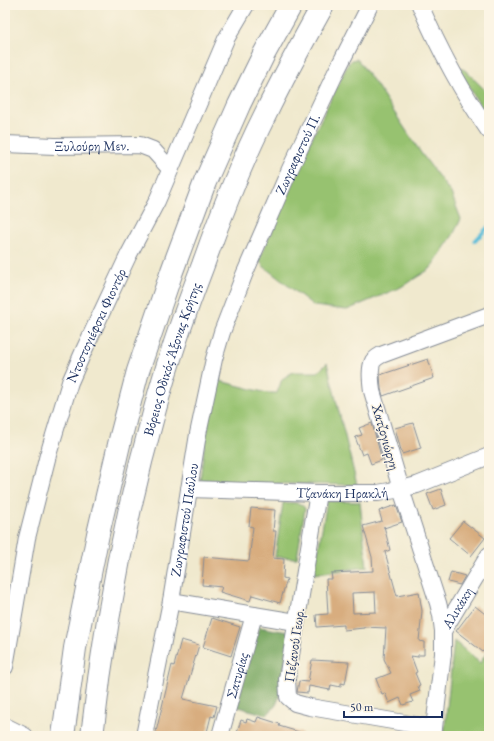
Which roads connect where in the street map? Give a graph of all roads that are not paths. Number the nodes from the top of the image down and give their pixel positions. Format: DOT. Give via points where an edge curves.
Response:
graph roads {
  1 [pos="246,5"];
  2 [pos="291,5"];
  3 [pos="323,5"];
  4 [pos="370,5"];
  5 [pos="420,5"];
  6 [pos="489,131"];
  7 [pos="5,144"];
  8 [pos="170,169"];
  9 [pos="231,306"];
  10 [pos="489,315"];
  11 [pos="489,456"];
  12 [pos="189,489"];
  13 [pos="401,489"];
  14 [pos="318,493"];
  15 [pos="489,555"];
  16 [pos="171,602"];
  17 [pos="254,615"];
  18 [pos="296,622"];
  19 [pos="442,631"];
  20 [pos="5,662"];
  21 [pos="5,667"];
  22 [pos="5,726"];
  23 [pos="434,732"];
  24 [pos="25,736"];
  25 [pos="63,736"];
  26 [pos="92,736"];
  27 [pos="144,736"];
  28 [pos="220,736"];
  1 -- 8 [label="street, Ντοστογιέφσκι Φιοντόρ" via="226,39"];
  2 -- 25 [label="highway, Βόρειος Οδικός Άξονας Κρήτης" via="239,105 205,182 138,372 98,534 75,648"];
  3 -- 26 [label="highway, Βόρειος Οδικός Άξονας Κρήτης" via="258,129 217,225 179,330 148,434 124,540 104,645"];
  4 -- 9 [label="street, Ζωγραφιστού Π." via="290,169"];
  5 -- 6 [label="street" via="451,69"];
  7 -- 8 [label="street, Ξυλούρη Μεν." via="140,145 153,150"];
  8 -- 20 [label="street, Ντοστογιέφσκι Φιοντόρ" via="70,382 27,538"];
  9 -- 12 [label="street, Ζωγραφιστού Παύλου" via="208,385"];
  10 -- 13 [label="street, Χατζογιώργη" via="381,354 373,361 372,391"];
  11 -- 13 [label="street, Τζανάκη Ηρακλή"];
  12 -- 14 [label="street, Τζανάκη Ηρακλή"];
  12 -- 16 [label="street, Ζωγραφιστού Παύλου"];
  13 -- 14 [label="street, Τζανάκη Ηρακλή" via="378,493"];
  13 -- 19 [label="street, Χατζογιώργη" via="438,603"];
  14 -- 18 [label="street, Πεζανού Γεωρ."];
  15 -- 19 [label="street, Αλικάκη"];
  16 -- 17 [label="street"];
  16 -- 27 [label="street, Ζωγραφιστού Παύλου"];
  17 -- 18 [label="street"];
  17 -- 28 [label="street, Σατυρίας"];
  18 -- 23 [label="street, Πεζανού Γεωρ." via="287,679 287,692 291,700 300,705"];
  19 -- 23 [label="street, Αλικάκη" via="443,654"];
  20 -- 21 [label="street, Ντοστογιέφσκι Φιοντόρ"];
  22 -- 24 [label="street"];
}
